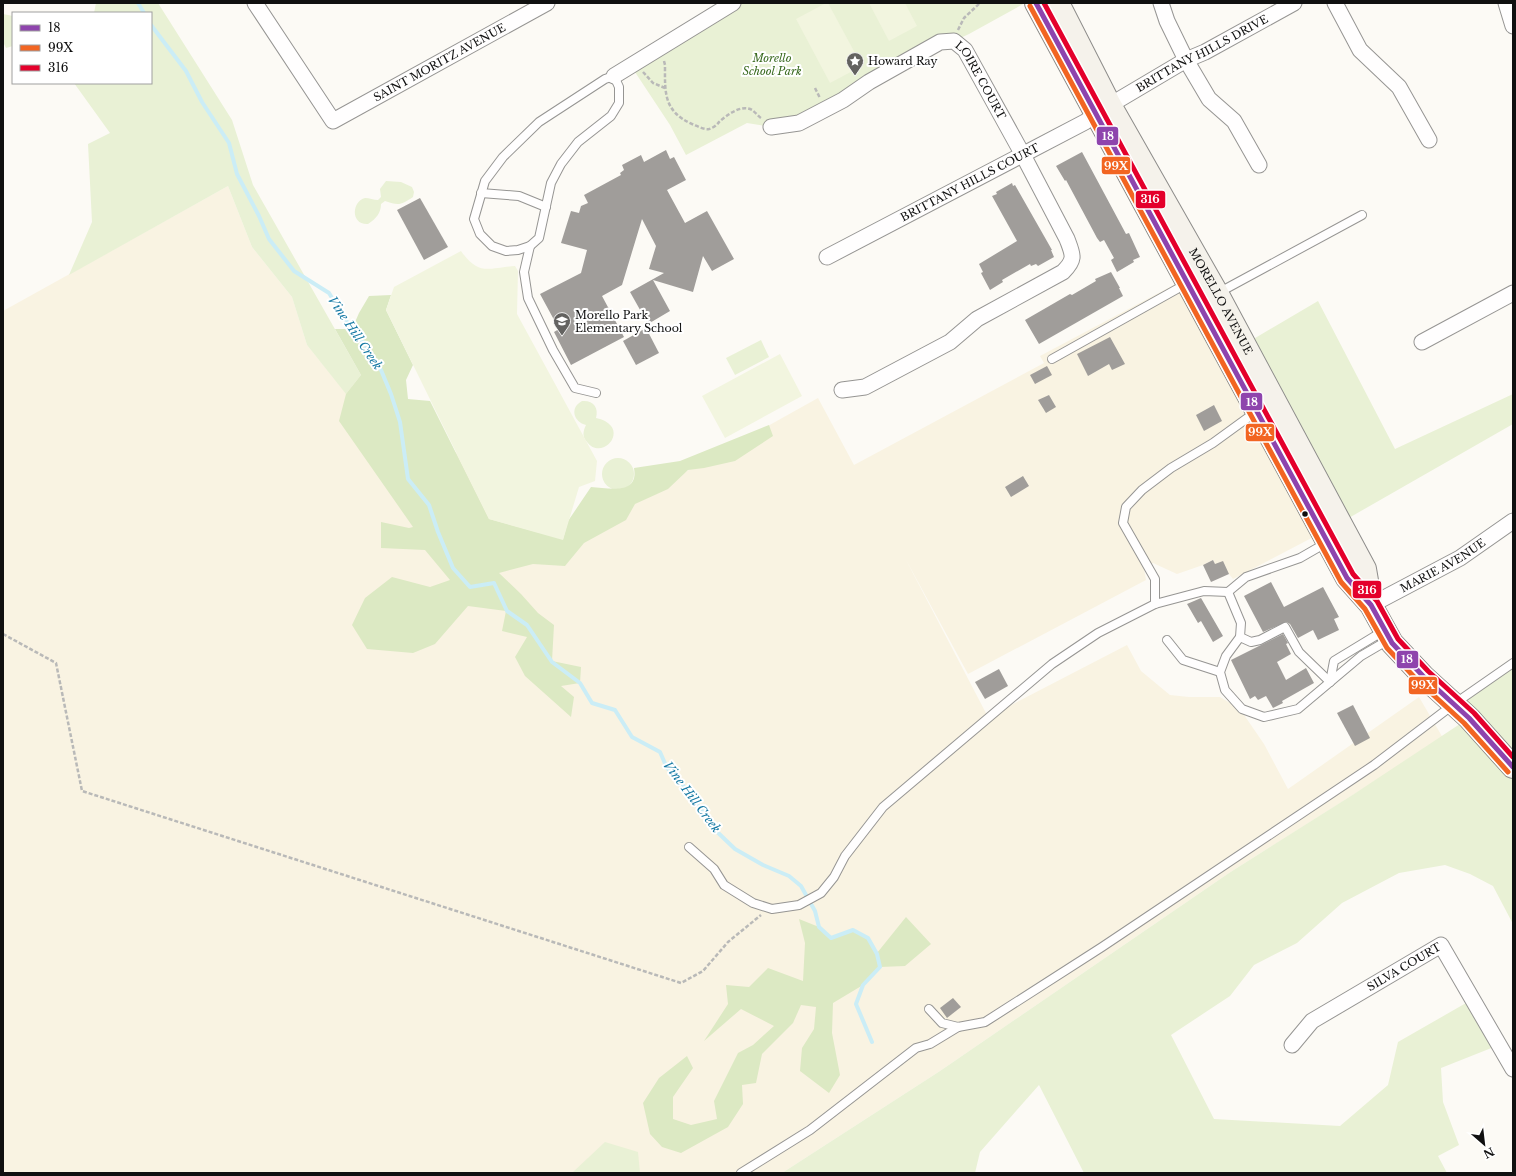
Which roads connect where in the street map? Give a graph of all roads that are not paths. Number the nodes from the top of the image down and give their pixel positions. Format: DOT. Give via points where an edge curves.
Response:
graph roads {
  1 [pos="255,3"];
  2 [pos="547,3"];
  3 [pos="732,3"];
  4 [pos="1036,3"];
  5 [pos="1058,3"];
  6 [pos="1161,3"];
  7 [pos="1294,3"];
  8 [pos="1335,3"];
  9 [pos="1506,3"];
  10 [pos="1513,26"];
  11 [pos="1186,60"];
  12 [pos="614,76"];
  13 [pos="1103,110"];
  14 [pos="771,126"];
  15 [pos="1429,140"];
  16 [pos="1023,155"];
  17 [pos="1260,165"];
  18 [pos="481,193"];
  19 [pos="546,207"];
  20 [pos="1362,215"];
  21 [pos="530,246"];
  22 [pos="827,257"];
  23 [pos="1206,273"];
  24 [pos="1187,283"];
  25 [pos="1217,293"];
  26 [pos="1513,293"];
  27 [pos="1422,342"];
  28 [pos="1052,359"];
  29 [pos="842,390"];
  30 [pos="596,393"];
  31 [pos="1266,405"];
  32 [pos="1513,522"];
  33 [pos="1328,542"];
  34 [pos="1228,592"];
  35 [pos="1154,604"];
  36 [pos="1371,605"];
  37 [pos="1387,634"];
  38 [pos="1240,637"];
  39 [pos="1167,640"];
  40 [pos="1513,663"];
  41 [pos="1220,672"];
  42 [pos="1330,682"];
  43 [pos="1454,704"];
  44 [pos="1513,767"];
  45 [pos="689,847"];
  46 [pos="928,1009"];
  47 [pos="958,1027"];
  48 [pos="1292,1045"];
  49 [pos="1513,1069"];
  50 [pos="741,1173"];
  1 -- 2 [label="street, SAINT MORITZ AVENUE" via="333,121"];
  3 -- 12 [label="street"];
  4 -- 13 [label="street, MORELLO AVENUE"];
  5 -- 13 [label="street, MORELLO AVENUE"];
  6 -- 11 [label="street"];
  7 -- 11 [label="street, BRITTANY HILLS DRIVE"];
  8 -- 15 [label="street" via="1360,50 1399,87"];
  9 -- 10 [label="street"];
  11 -- 13 [label="street, BRITTANY HILLS DRIVE"];
  11 -- 17 [label="street" via="1209,99 1234,120"];
  12 -- 18 [label="lane" via="605,79 539,122 503,157 485,181"];
  12 -- 19 [label="lane" via="619,87 619,103 611,116 578,142 561,164 552,183"];
  13 -- 16 [label="street, BRITTANY HILLS COURT"];
  13 -- 23 [label="street, MORELLO AVENUE"];
  13 -- 24 [label="street, MORELLO AVENUE"];
  14 -- 16 [label="street, LOIRE COURT" via="799,123 940,42 954,41 965,50"];
  16 -- 22 [label="street, BRITTANY HILLS COURT"];
  16 -- 29 [label="street, LOIRE COURT" via="1067,239 1072,254 1071,264 1063,272 977,319 950,342 865,387"];
  18 -- 19 [label="lane" via="519,196"];
  18 -- 21 [label="lane" via="474,219 480,234 492,246 506,251"];
  19 -- 21 [label="lane" via="539,238"];
  20 -- 25 [label="lane"];
  21 -- 30 [label="lane" via="524,272 528,298 575,388"];
  23 -- 24 [label="lane"];
  23 -- 25 [label="street, MORELLO AVENUE"];
  24 -- 28 [label="lane"];
  24 -- 31 [label="street, MORELLO AVENUE"];
  25 -- 31 [label="street, MORELLO AVENUE"];
  26 -- 27 [label="street"];
  31 -- 33 [label="street, MORELLO AVENUE"];
  31 -- 35 [label="lane" via="1213,443 1171,468 1142,490 1126,507 1123,523 1156,579"];
  31 -- 36 [label="street, MORELLO AVENUE" via="1365,569"];
  32 -- 36 [label="street, MARIE AVENUE" via="1460,558"];
  33 -- 34 [label="lane" via="1300,558 1246,577"];
  33 -- 36 [label="street, MORELLO AVENUE" via="1348,578"];
  34 -- 35 [label="lane" via="1204,591"];
  34 -- 38 [label="lane" via="1242,623"];
  35 -- 45 [label="lane" via="1098,633 1052,664 883,807 845,856 834,877 821,893 799,905 769,909 753,903 724,885 714,869"];
  36 -- 37 [label="street, MORELLO AVENUE"];
  37 -- 42 [label="lane"];
  37 -- 42 [label="lane" via="1334,661"];
  37 -- 43 [label="street, MORELLO AVENUE" via="1392,643 1423,676"];
  38 -- 41 [label="lane" via="1226,656"];
  38 -- 42 [label="lane" via="1251,642 1285,627 1299,652"];
  39 -- 41 [label="lane" via="1183,660"];
  40 -- 43 [label="lane"];
  41 -- 42 [label="lane" via="1225,690 1242,709 1264,717 1298,709"];
  43 -- 44 [label="street, MORELLO AVENUE"];
  43 -- 47 [label="lane" via="1374,765 1102,947 985,1022"];
  46 -- 47 [label="lane" via="942,1023"];
  47 -- 50 [label="lane" via="930,1044 916,1048 810,1130"];
  48 -- 49 [label="street, SILVA COURT" via="1312,1021 1441,946"];
}
